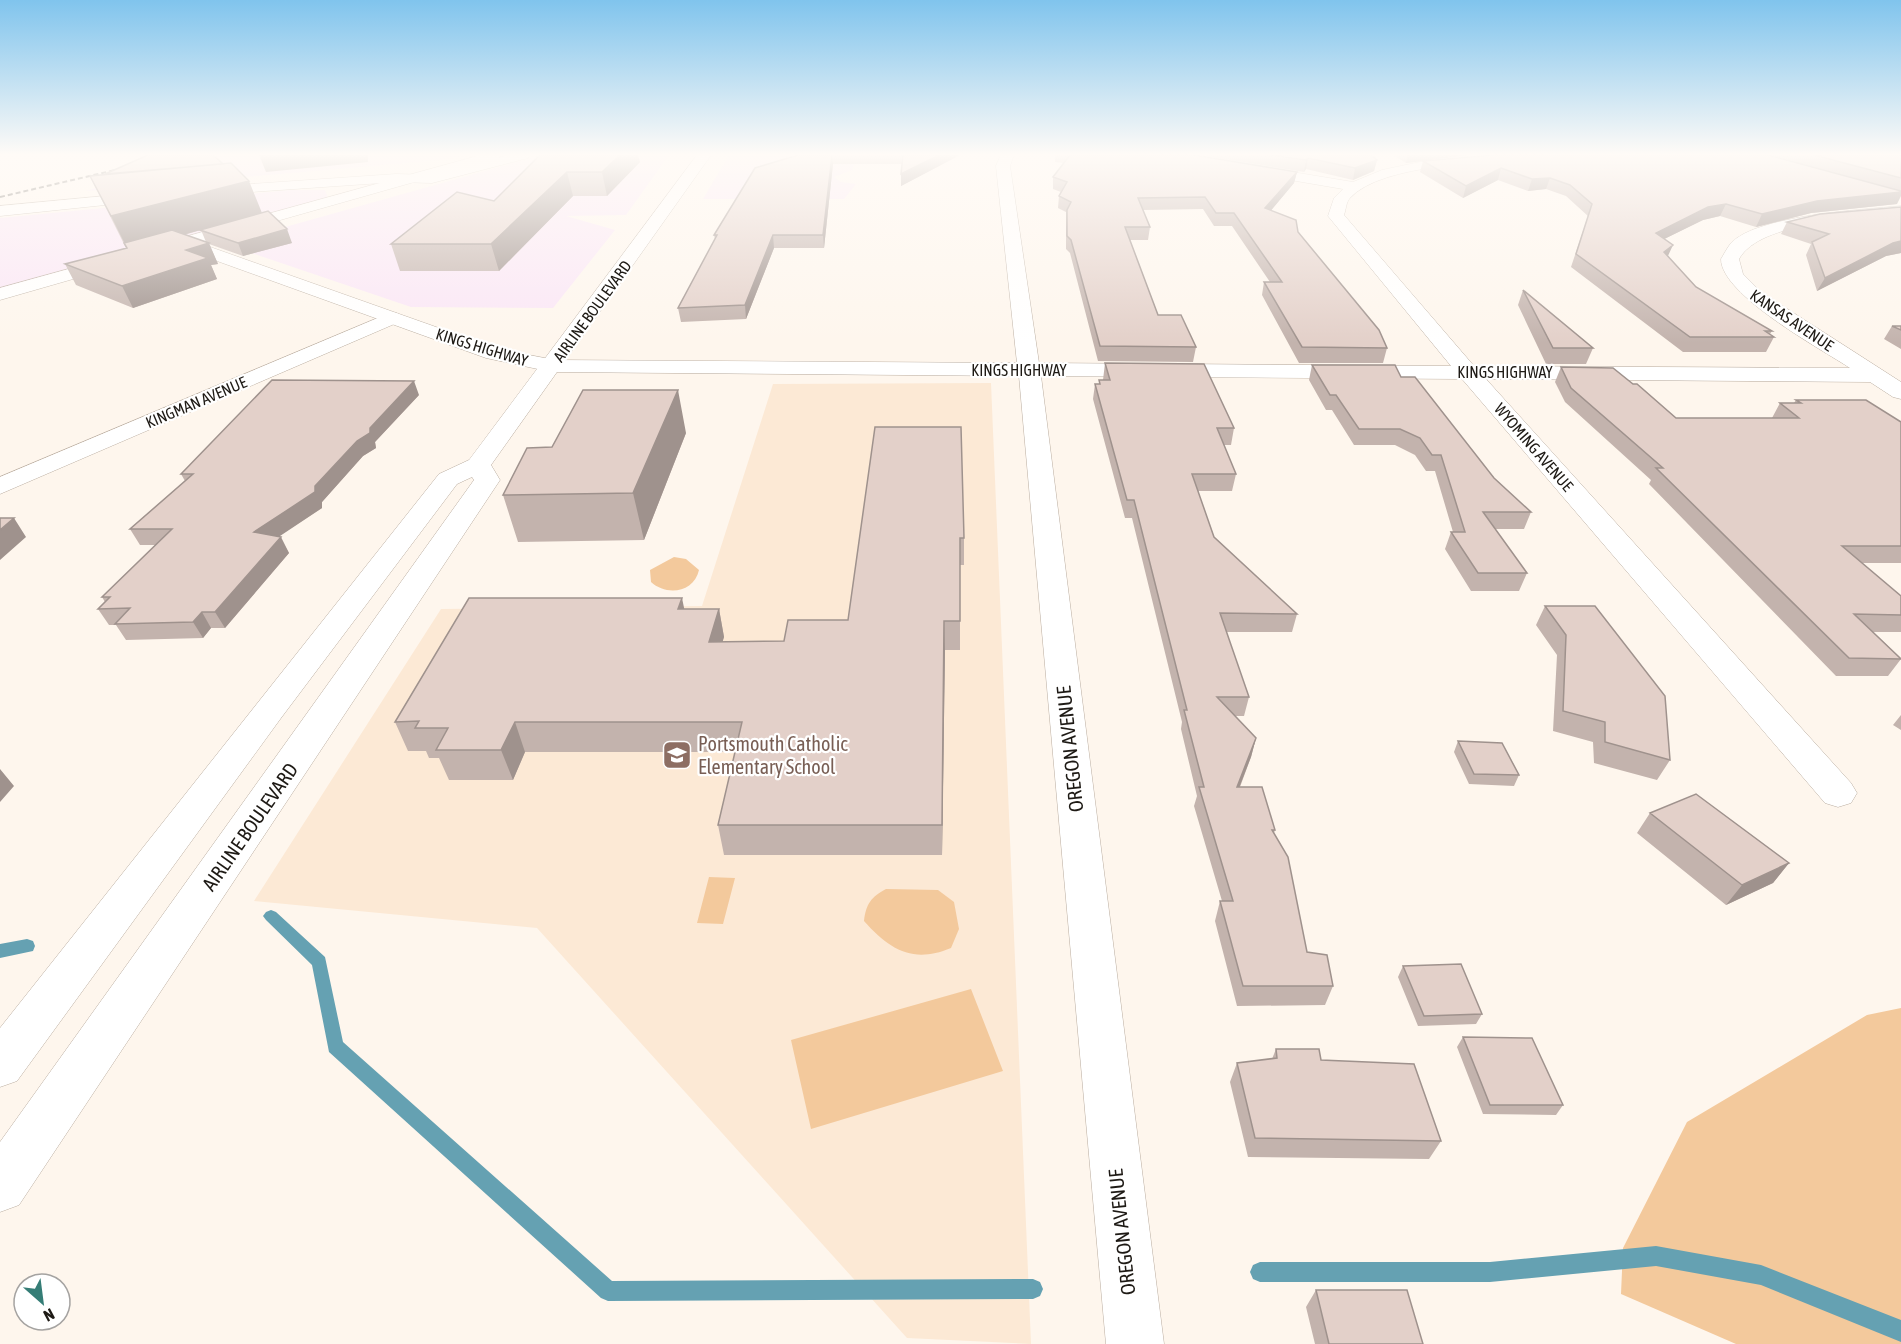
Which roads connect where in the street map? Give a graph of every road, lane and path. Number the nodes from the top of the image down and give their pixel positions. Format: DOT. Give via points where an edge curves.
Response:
graph roads {
  1 [pos="276,218"];
  2 [pos="295,218"];
  3 [pos="658,218"];
  4 [pos="1010,218"];
  5 [pos="1338,218"];
  6 [pos="1846,218"];
  7 [pos="185,244"];
  8 [pos="1,293"];
  9 [pos="392,318"];
  10 [pos="552,366"];
  11 [pos="1029,370"];
  12 [pos="1468,372"];
  13 [pos="1874,375"];
  14 [pos="1901,392"];
  15 [pos="478,465"];
  16 [pos="0,486"];
  17 [pos="269,711"];
  18 [pos="330,711"];
  19 [pos="1838,794"];
  20 [pos="0,1065"];
  21 [pos="0,1186"];
  22 [pos="1135,1344"];
  1 -- 7 [label="street"];
  2 -- 7 [label="street"];
  3 -- 10 [label="street, AIRLINE BOULEVARD"];
  4 -- 11 [label="street, OREGON AVENUE"];
  5 -- 12 [label="street, WYOMING AVENUE"];
  6 -- 13 [label="street, KANSAS AVENUE" via="1760,232 1735,247 1731,270 1754,296"];
  7 -- 8 [label="street"];
  7 -- 9 [label="street, KINGS HIGHWAY"];
  9 -- 10 [label="street, KINGS HIGHWAY" via="493,354"];
  9 -- 16 [label="street, KINGMAN AVENUE"];
  10 -- 11 [label="street, KINGS HIGHWAY"];
  10 -- 15 [label="street, AIRLINE BOULEVARD"];
  11 -- 12 [label="street, KINGS HIGHWAY"];
  11 -- 22 [label="street, OREGON AVENUE"];
  12 -- 13 [label="street, KINGS HIGHWAY"];
  12 -- 19 [label="street, WYOMING AVENUE"];
  13 -- 14 [label="street, KANSAS AVENUE"];
  15 -- 17 [label="street, AIRLINE BOULEVARD" via="448,480"];
  15 -- 18 [label="street, AIRLINE BOULEVARD" via="487,480"];
  17 -- 18 [label="street"];
  17 -- 20 [label="street, AIRLINE BOULEVARD"];
  18 -- 21 [label="street, AIRLINE BOULEVARD"];
}
